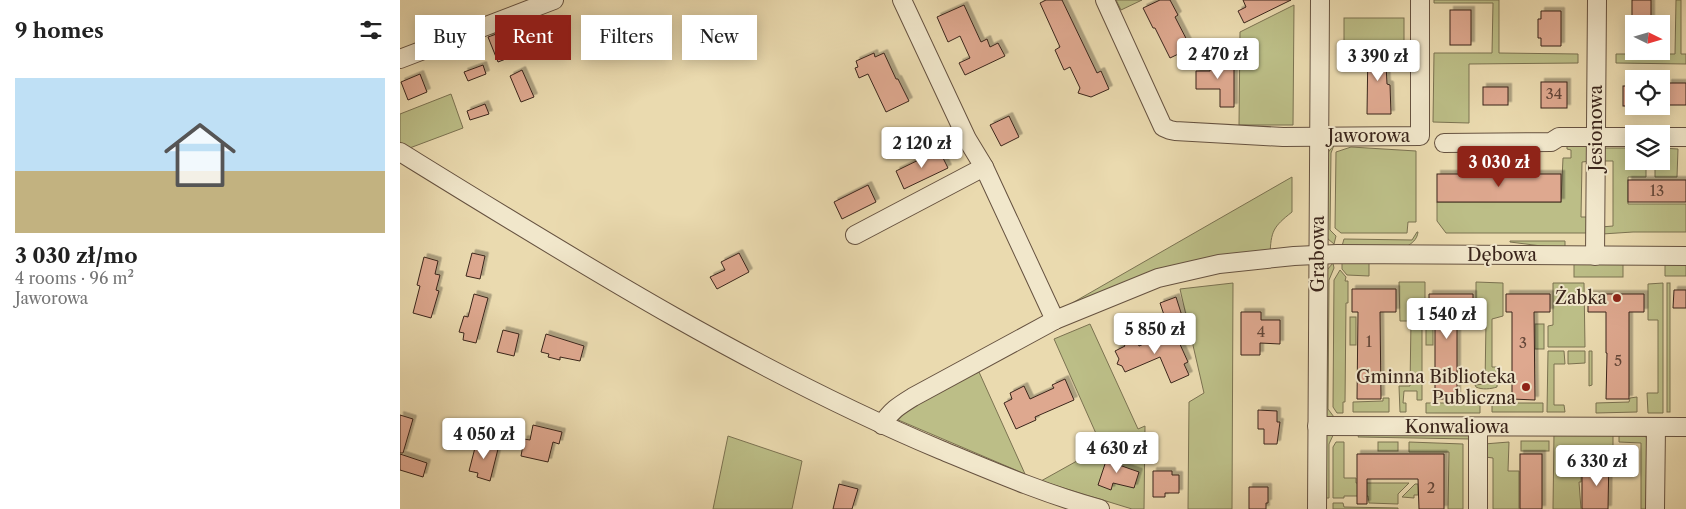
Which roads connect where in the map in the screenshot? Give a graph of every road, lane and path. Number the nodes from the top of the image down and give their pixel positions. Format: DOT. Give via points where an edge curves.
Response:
graph roads {
  1 [pos="554,0"];
  2 [pos="902,0"];
  3 [pos="1105,0"];
  4 [pos="1320,0"];
  5 [pos="1420,0"];
  6 [pos="1596,0"];
  7 [pos="400,59"];
  8 [pos="1318,136"];
  9 [pos="1596,137"];
  10 [pos="1625,137"];
  11 [pos="1670,137"];
  12 [pos="1686,137"];
  13 [pos="1444,143"];
  14 [pos="400,152"];
  15 [pos="984,167"];
  16 [pos="855,235"];
  17 [pos="1318,254"];
  18 [pos="1595,256"];
  19 [pos="1686,256"];
  20 [pos="1055,320"];
  21 [pos="882,425"];
  22 [pos="1317,426"];
  23 [pos="1478,426"];
  24 [pos="1656,427"];
  25 [pos="1686,427"];
  26 [pos="1100,509"];
  27 [pos="1317,509"];
  28 [pos="1478,509"];
  29 [pos="1654,509"];
  1 -- 7 [label="street"];
  2 -- 15 [label="street" via="967,139"];
  3 -- 8 [label="street, Jaworowa" via="1166,129 1283,137"];
  4 -- 8 [label="street, Grabowa"];
  5 -- 8 [label="street, Jaworowa" via="1420,136"];
  6 -- 9 [label="street, Jesionowa"];
  8 -- 17 [label="street, Grabowa"];
  9 -- 10 [label="street"];
  9 -- 13 [label="street" via="1559,137 1551,142"];
  9 -- 18 [label="street, Jesionowa"];
  11 -- 12 [label="street"];
  14 -- 21 [label="street" via="626,289 752,359"];
  15 -- 16 [label="street"];
  15 -- 20 [label="street"];
  17 -- 18 [label="street, Dębowa"];
  17 -- 20 [label="street, Dębowa" via="1219,264 1179,272"];
  17 -- 22 [label="street, Grabowa"];
  18 -- 19 [label="street, Dębowa"];
  20 -- 21 [label="street, Dębowa" via="913,397 895,408"];
  21 -- 26 [label="street" via="1017,482"];
  22 -- 23 [label="street, Konwaliowa"];
  22 -- 27 [label="street, Grabowa"];
  23 -- 24 [label="street, Konwaliowa"];
  23 -- 28 [label="street"];
  24 -- 25 [label="street, Konwaliowa"];
  24 -- 29 [label="street"];
}
